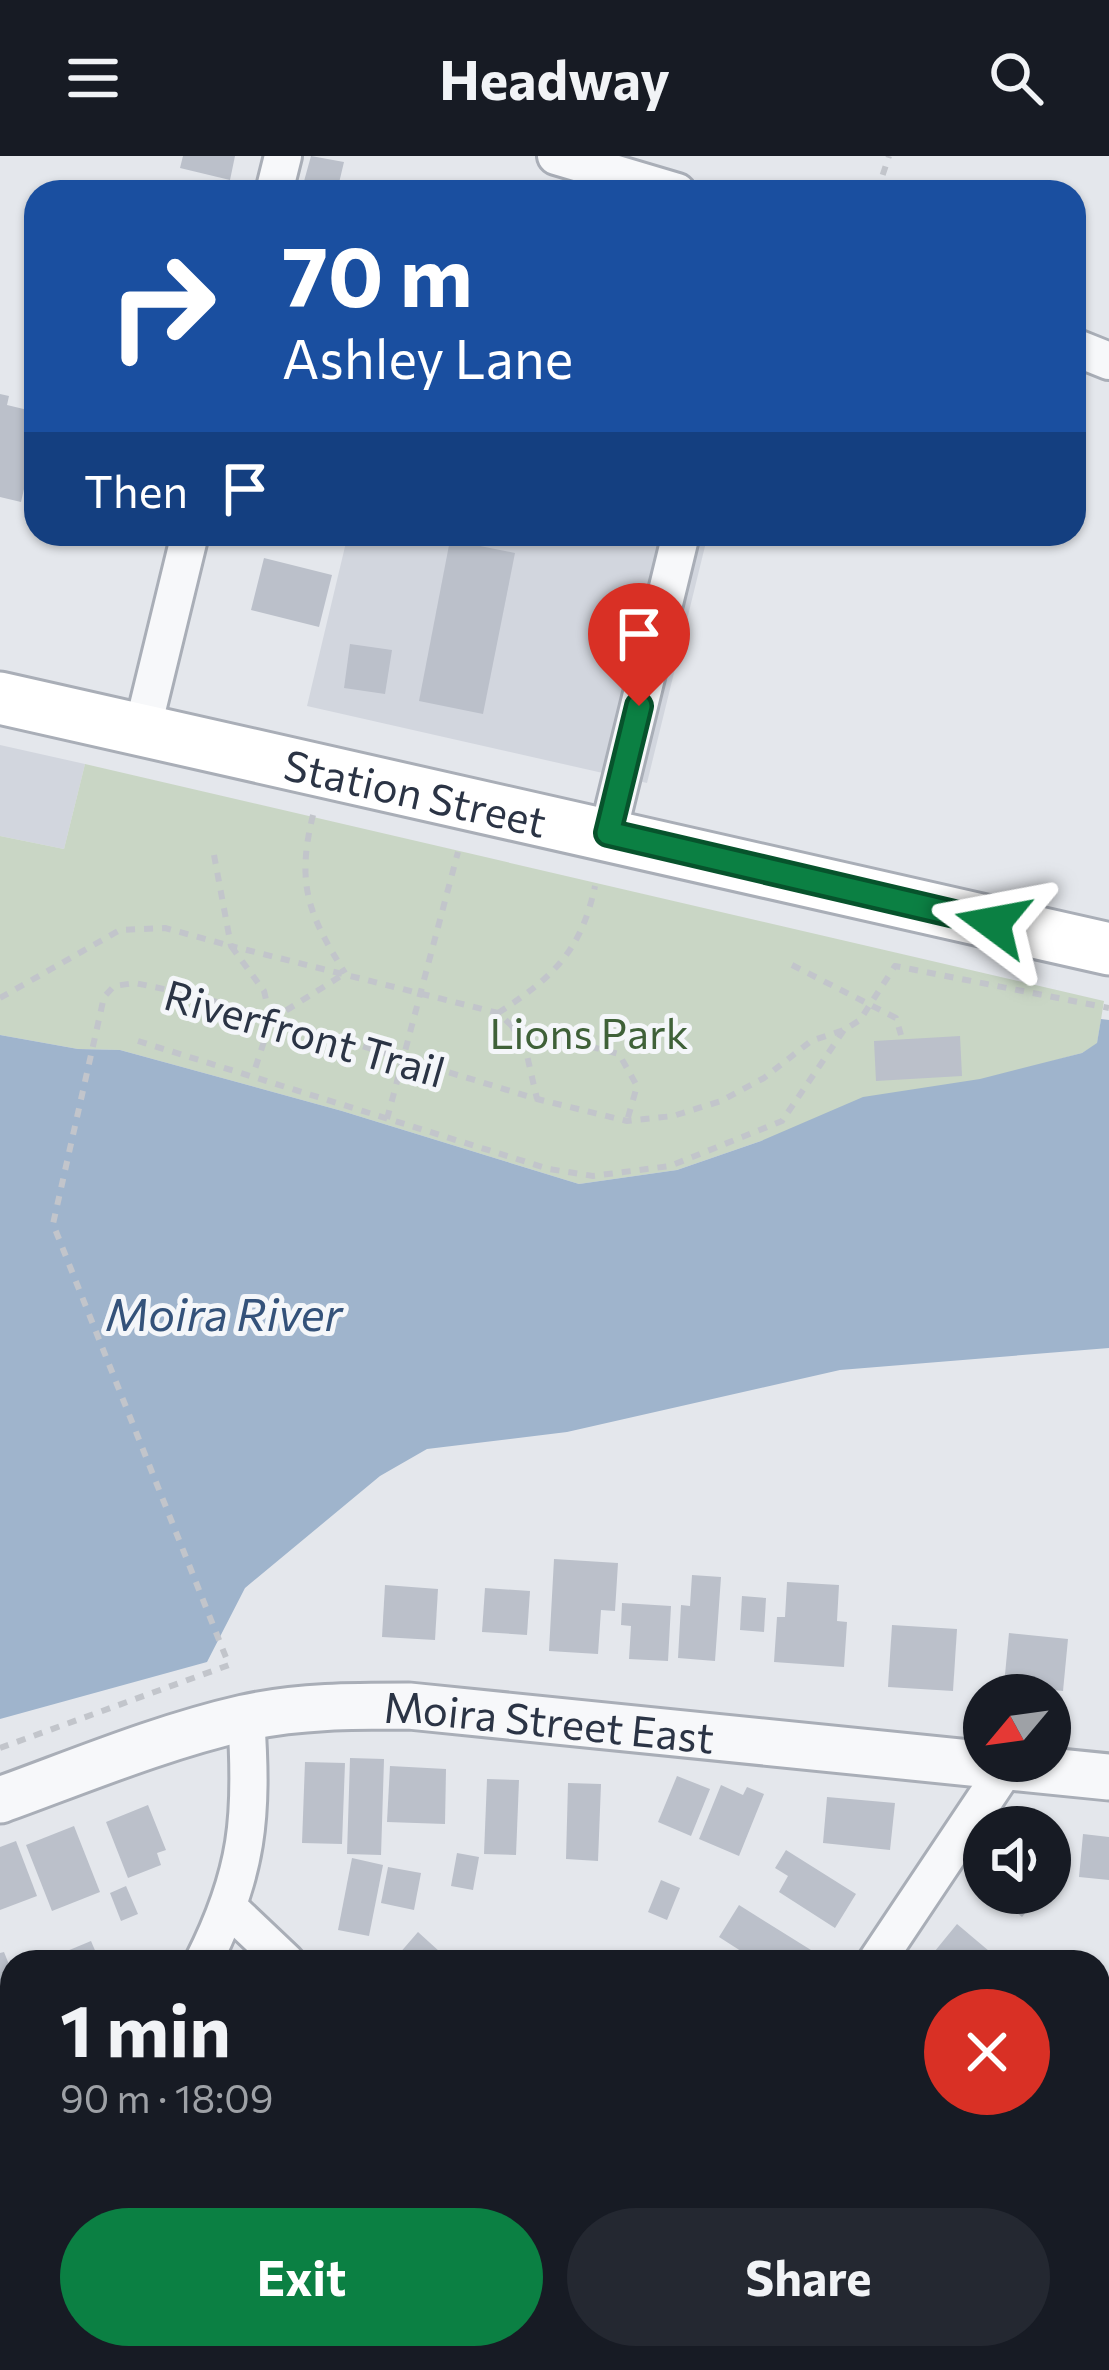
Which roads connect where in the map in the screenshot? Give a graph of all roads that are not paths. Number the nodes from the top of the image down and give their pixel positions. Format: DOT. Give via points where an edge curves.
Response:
graph roads {
  1 [pos="556,156"];
  2 [pos="637,180"];
  3 [pos="187,546"];
  4 [pos="678,546"];
  5 [pos="0,698"];
  6 [pos="142,731"];
  7 [pos="608,833"];
  8 [pos="1109,950"];
  9 [pos="246,1718"];
  10 [pos="963,1762"];
  11 [pos="1071,1773"];
  12 [pos="1109,1777"];
  13 [pos="996,1782"];
  14 [pos="0,1800"];
  15 [pos="230,1909"];
  16 [pos="209,1950"];
  17 [pos="273,1950"];
  18 [pos="884,1950"];
  1 -- 2 [label="street"];
  3 -- 6 [label="street"];
  4 -- 7 [label="street"];
  5 -- 6 [label="main road, Station Street"];
  6 -- 7 [label="main road, Station Street"];
  7 -- 8 [label="main road, Station Street"];
  9 -- 10 [label="street, Moira Street East" via="409,1706"];
  9 -- 14 [label="street, Moira Street East"];
  9 -- 15 [label="street" via="247,1842"];
  11 -- 12 [label="street, Moira Street East"];
  13 -- 18 [label="street"];
  15 -- 16 [label="street"];
  15 -- 17 [label="street"];
}
